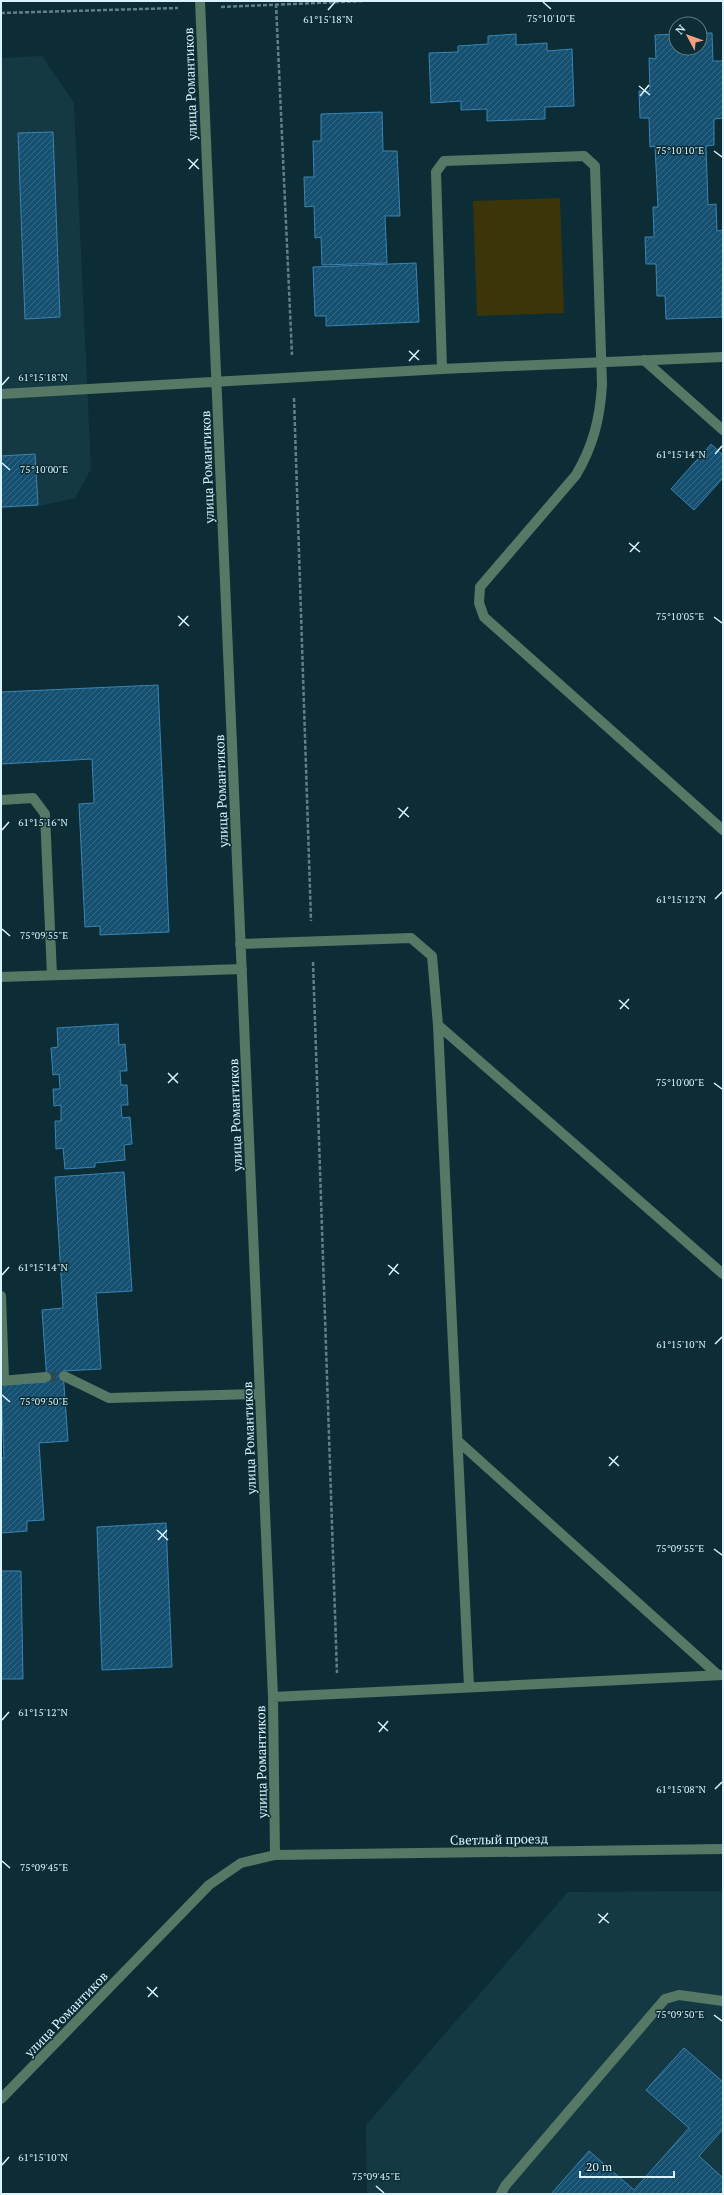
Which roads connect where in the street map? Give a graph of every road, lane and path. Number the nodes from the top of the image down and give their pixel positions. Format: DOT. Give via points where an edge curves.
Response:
graph roads {
  1 [pos="200,1"];
  2 [pos="276,4"];
  3 [pos="723,357"];
  4 [pos="644,360"];
  5 [pos="600,362"];
  6 [pos="442,369"];
  7 [pos="293,377"];
  8 [pos="216,381"];
  9 [pos="1,394"];
  10 [pos="723,430"];
  11 [pos="1,800"];
  12 [pos="723,830"];
  13 [pos="312,941"];
  14 [pos="240,944"];
  15 [pos="242,968"];
  16 [pos="52,975"];
  17 [pos="1,977"];
  18 [pos="438,1026"];
  19 [pos="723,1274"];
  20 [pos="1,1296"];
  21 [pos="64,1376"];
  22 [pos="46,1377"];
  23 [pos="3,1380"];
  24 [pos="260,1394"];
  25 [pos="459,1442"];
  26 [pos="720,1675"];
  27 [pos="469,1687"];
  28 [pos="338,1694"];
  29 [pos="273,1697"];
  30 [pos="723,1849"];
  31 [pos="275,1855"];
  32 [pos="723,2001"];
  33 [pos="1,2099"];
  34 [pos="501,2194"];
  1 -- 8 [label="street, улица Романтиков"];
  2 -- 7 [label="path"];
  3 -- 4 [label="street"];
  4 -- 5 [label="street"];
  4 -- 10 [label="street"];
  5 -- 6 [label="street"];
  5 -- 6 [label="street" via="595,166 584,156 444,161 436,172"];
  5 -- 12 [label="street" via="600,410 595,435 586,457 576,474 480,588 479,603 484,617"];
  6 -- 7 [label="street"];
  7 -- 8 [label="street"];
  7 -- 13 [label="path"];
  8 -- 9 [label="street"];
  8 -- 14 [label="street, улица Романтиков"];
  11 -- 16 [label="street" via="33,798 45,814"];
  13 -- 14 [label="street"];
  13 -- 18 [label="street" via="411,938 432,956"];
  13 -- 28 [label="path"];
  14 -- 15 [label="street, улица Романтиков"];
  15 -- 16 [label="street"];
  15 -- 24 [label="street, улица Романтиков"];
  16 -- 17 [label="street"];
  18 -- 19 [label="street"];
  18 -- 25 [label="street"];
  20 -- 23 [label="street"];
  21 -- 24 [label="street" via="109,1398"];
  22 -- 23 [label="street"];
  24 -- 29 [label="street, улица Романтиков"];
  25 -- 26 [label="street"];
  25 -- 27 [label="street"];
  26 -- 27 [label="street"];
  27 -- 28 [label="street"];
  28 -- 29 [label="street"];
  29 -- 31 [label="street, улица Романтиков"];
  30 -- 31 [label="street, Светлый проезд"];
  31 -- 33 [label="street, улица Романтиков" via="240,1863 209,1884"];
  32 -- 34 [label="street" via="679,1995 665,1999 505,2186"];
}
